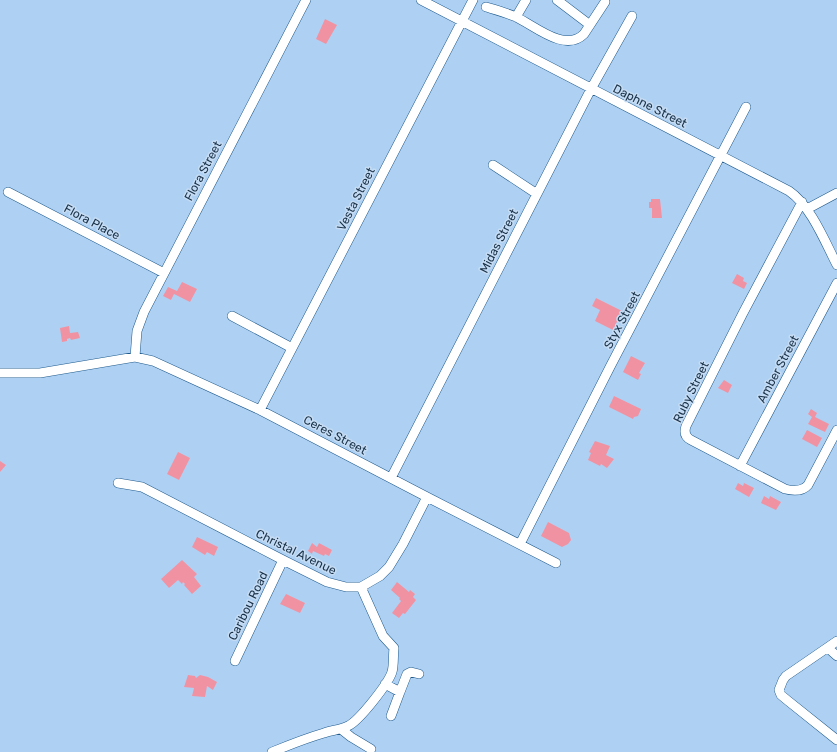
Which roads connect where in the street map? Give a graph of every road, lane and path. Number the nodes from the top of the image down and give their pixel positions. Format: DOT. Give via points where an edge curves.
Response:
graph roads {
  1 [pos="306,0"];
  2 [pos="421,0"];
  3 [pos="473,0"];
  4 [pos="526,0"];
  5 [pos="557,0"];
  6 [pos="606,2"];
  7 [pos="486,7"];
  8 [pos="632,16"];
  9 [pos="516,17"];
  10 [pos="461,22"];
  11 [pos="590,25"];
  12 [pos="591,89"];
  13 [pos="746,107"];
  14 [pos="720,156"];
  15 [pos="493,165"];
  16 [pos="8,192"];
  17 [pos="837,193"];
  18 [pos="537,194"];
  19 [pos="804,205"];
  20 [pos="837,265"];
  21 [pos="164,273"];
  22 [pos="837,283"];
  23 [pos="232,316"];
  24 [pos="292,348"];
  25 [pos="135,357"];
  26 [pos="0,373"];
  27 [pos="260,410"];
  28 [pos="837,430"];
  29 [pos="740,466"];
  30 [pos="391,478"];
  31 [pos="118,482"];
  32 [pos="427,497"];
  33 [pos="520,544"];
  34 [pos="283,560"];
  35 [pos="556,563"];
  36 [pos="361,587"];
  37 [pos="837,641"];
  38 [pos="828,648"];
  39 [pos="837,656"];
  40 [pos="235,661"];
  41 [pos="419,674"];
  42 [pos="385,684"];
  43 [pos="400,692"];
  44 [pos="391,716"];
  45 [pos="340,729"];
  46 [pos="837,740"];
  47 [pos="371,748"];
  48 [pos="272,752"];
  1 -- 21 [label="street, Flora Street"];
  2 -- 10 [label="street, Daphne Street"];
  3 -- 10 [label="street, Vesta Street"];
  4 -- 9 [label="street"];
  5 -- 11 [label="street"];
  6 -- 11 [label="street"];
  7 -- 9 [label="street"];
  8 -- 12 [label="street, Midas Street"];
  9 -- 11 [label="street" via="544,33 566,40 580,38"];
  10 -- 12 [label="street, Daphne Street"];
  10 -- 24 [label="street, Vesta Street"];
  12 -- 14 [label="street, Daphne Street"];
  12 -- 18 [label="street, Midas Street"];
  13 -- 14 [label="street, Styx Street"];
  14 -- 19 [label="street, Daphne Street" via="794,194"];
  14 -- 33 [label="street, Styx Street"];
  15 -- 18 [label="street"];
  16 -- 21 [label="street, Flora Place"];
  17 -- 19 [label="street"];
  18 -- 30 [label="street, Midas Street"];
  19 -- 20 [label="street, Daphne Street"];
  19 -- 29 [label="street, Ruby Street" via="743,313 686,426 685,434 689,439"];
  21 -- 25 [label="street, Flora Street" via="140,322 135,342"];
  22 -- 29 [label="street, Amber Street"];
  23 -- 24 [label="street"];
  24 -- 27 [label="street, Vesta Street"];
  25 -- 26 [label="street" via="40,373"];
  25 -- 27 [label="street, Ceres Street" via="175,370"];
  27 -- 30 [label="street, Ceres Street"];
  28 -- 29 [label="street, Ruby Street" via="806,488 795,491 785,489"];
  30 -- 32 [label="street, Ceres Street"];
  31 -- 34 [label="street, Christal Avenue" via="142,487"];
  32 -- 33 [label="street, Ceres Street"];
  32 -- 36 [label="street" via="389,567 380,576"];
  33 -- 35 [label="street, Ceres Street"];
  34 -- 36 [label="street, Christal Avenue" via="336,585"];
  34 -- 40 [label="street, Caribou Road"];
  36 -- 42 [label="street" via="383,636 394,648 392,671"];
  37 -- 38 [label="street"];
  38 -- 39 [label="street"];
  38 -- 46 [label="street" via="786,676 779,690 787,700"];
  41 -- 43 [label="street" via="407,674"];
  42 -- 43 [label="street"];
  42 -- 45 [label="street" via="359,717 351,725"];
  43 -- 44 [label="street"];
  45 -- 47 [label="street"];
  45 -- 48 [label="street"];
}
